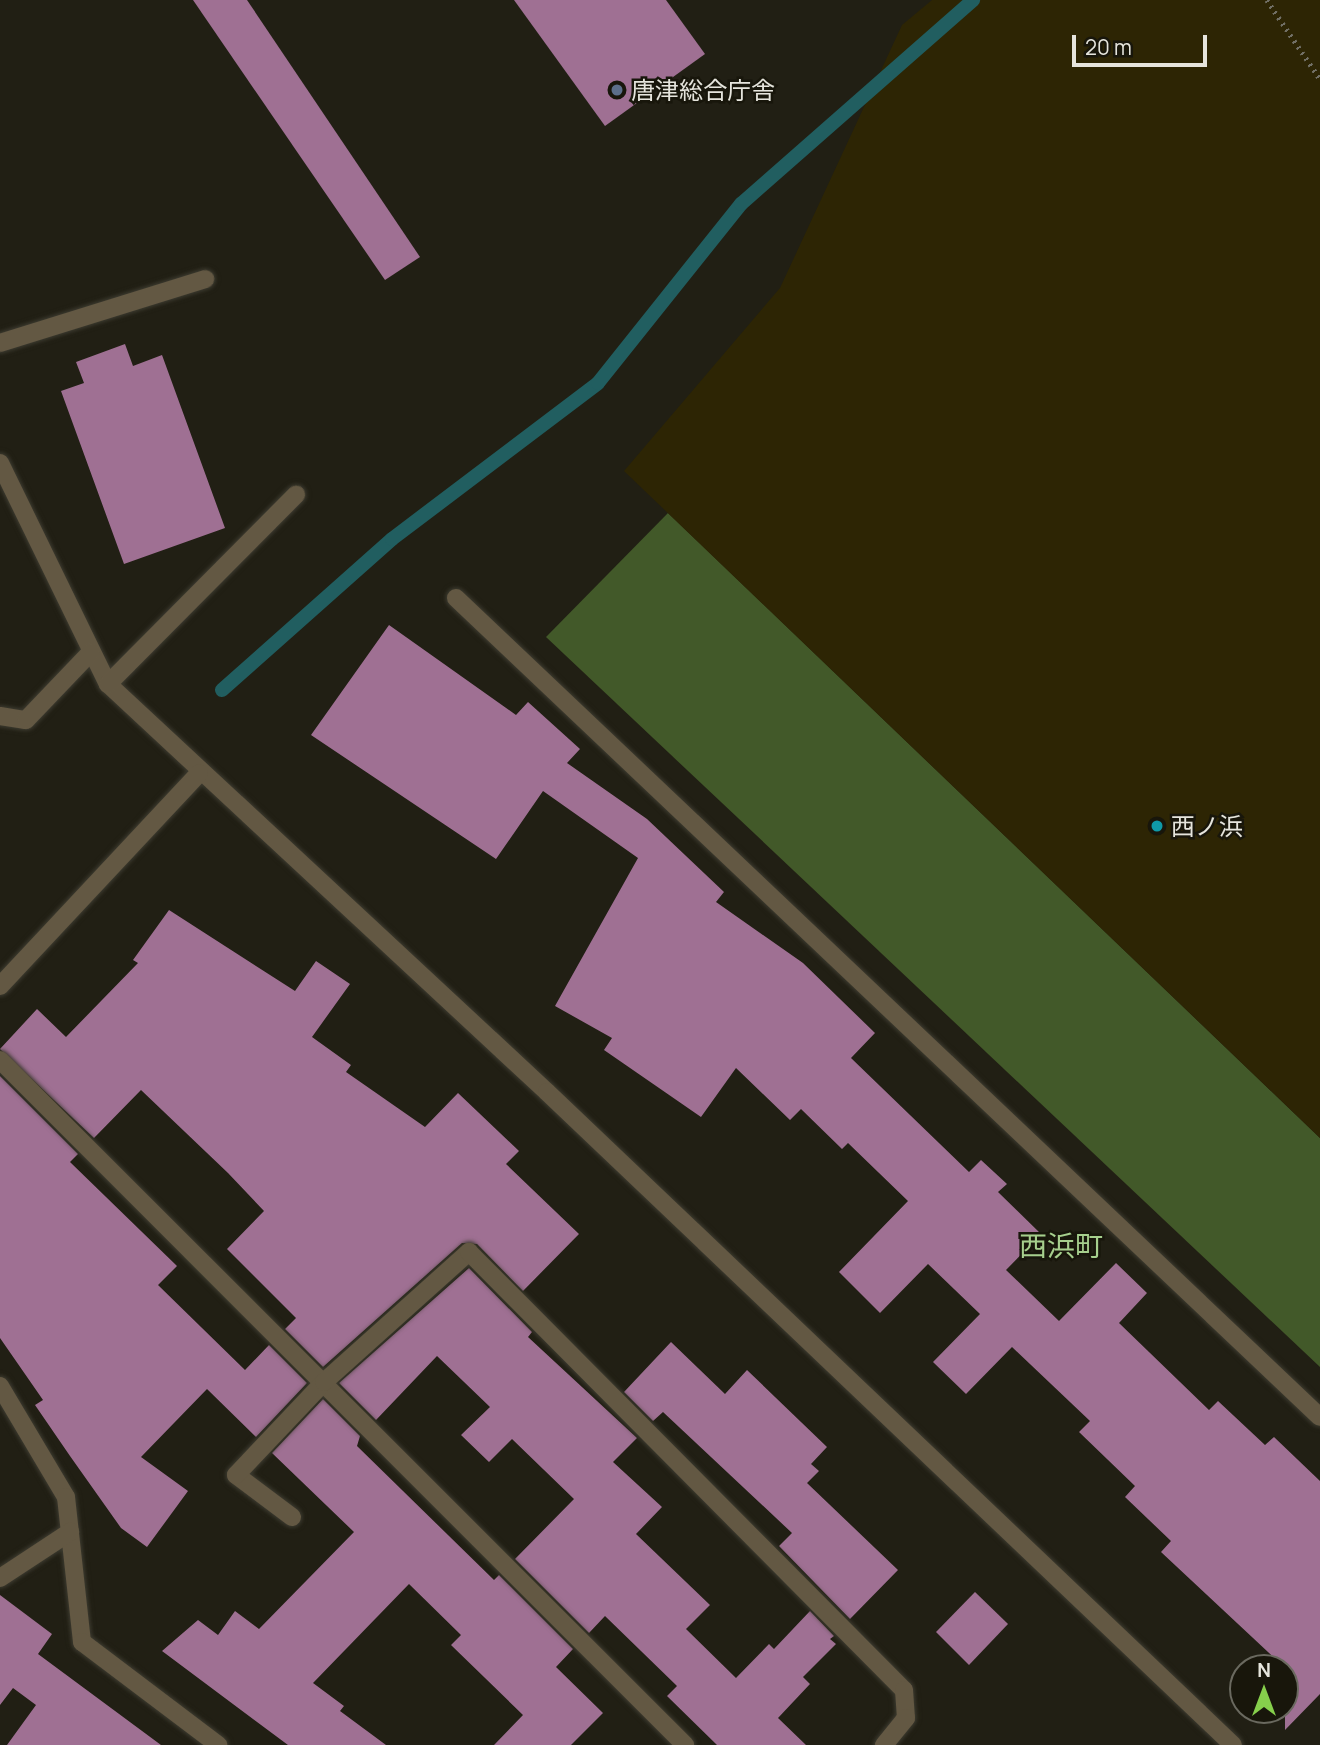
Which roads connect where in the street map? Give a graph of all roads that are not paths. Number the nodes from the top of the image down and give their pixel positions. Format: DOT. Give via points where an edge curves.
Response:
graph roads {
  1 [pos="205,279"];
  2 [pos="0,342"];
  3 [pos="0,463"];
  4 [pos="296,495"];
  5 [pos="456,598"];
  6 [pos="91,652"];
  7 [pos="108,684"];
  8 [pos="0,716"];
  9 [pos="199,773"];
  10 [pos="0,986"];
  11 [pos="0,1060"];
  12 [pos="324,1382"];
  13 [pos="0,1387"];
  14 [pos="1320,1417"];
  15 [pos="292,1517"];
  16 [pos="70,1532"];
  17 [pos="0,1578"];
  18 [pos="888,1744"];
  19 [pos="218,1745"];
  20 [pos="685,1745"];
  21 [pos="1233,1745"];
  1 -- 2 [label="street"];
  3 -- 6 [label="street"];
  4 -- 7 [label="street"];
  5 -- 14 [label="street"];
  6 -- 7 [label="street"];
  6 -- 8 [label="street" via="26,720"];
  7 -- 9 [label="street"];
  9 -- 10 [label="street"];
  9 -- 21 [label="street" via="547,1091"];
  11 -- 12 [label="street"];
  12 -- 15 [label="street" via="236,1475"];
  12 -- 18 [label="street" via="469,1252 904,1690 906,1718"];
  12 -- 20 [label="street"];
  13 -- 16 [label="street" via="66,1497"];
  16 -- 17 [label="street"];
  16 -- 19 [label="street" via="82,1642"];
}
